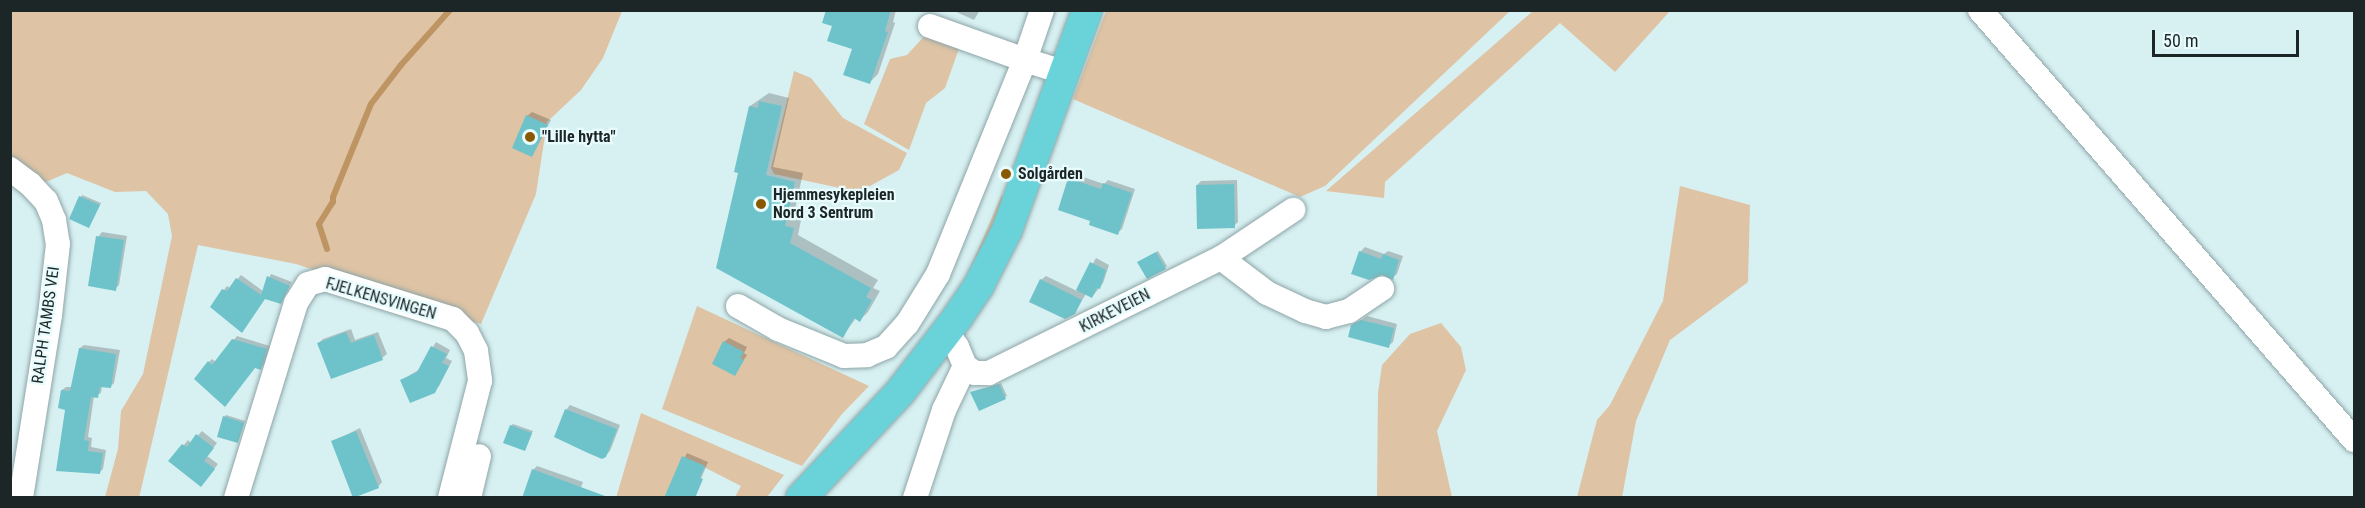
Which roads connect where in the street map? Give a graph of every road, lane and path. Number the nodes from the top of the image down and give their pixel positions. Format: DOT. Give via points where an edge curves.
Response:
graph roads {
  1 [pos="1042,10"];
  2 [pos="1087,10"];
  3 [pos="1980,10"];
  4 [pos="930,26"];
  5 [pos="1025,60"];
  6 [pos="1066,73"];
  7 [pos="10,169"];
  8 [pos="1293,210"];
  9 [pos="1221,258"];
  10 [pos="1382,289"];
  11 [pos="738,306"];
  12 [pos="947,332"];
  13 [pos="965,366"];
  14 [pos="2355,440"];
  15 [pos="479,456"];
  16 [pos="21,498"];
  17 [pos="236,498"];
  18 [pos="450,498"];
  19 [pos="469,498"];
  20 [pos="801,498"];
  21 [pos="915,498"];
  1 -- 5 [label="street"];
  2 -- 6 [label="main road"];
  3 -- 14 [label="street"];
  4 -- 5 [label="street"];
  5 -- 6 [label="street"];
  5 -- 11 [label="street" via="938,274 907,324 886,347 867,355 844,356 778,329"];
  6 -- 12 [label="main road" via="1007,230 979,285"];
  7 -- 16 [label="street, RALPH TAMBS VEI" via="46,201 58,244"];
  8 -- 9 [label="street, KIRKEVEIEN"];
  9 -- 10 [label="street" via="1267,293 1305,312 1326,317 1349,311"];
  9 -- 13 [label="street, KIRKEVEIEN" via="990,373 975,373"];
  12 -- 13 [label="street"];
  12 -- 20 [label="main road" via="867,430"];
  13 -- 21 [label="street" via="944,410"];
  15 -- 19 [label="street"];
  17 -- 18 [label="street, FJELKENSVINGEN" via="296,303 308,284 325,279 453,319 467,333 476,351 480,381"];
}
